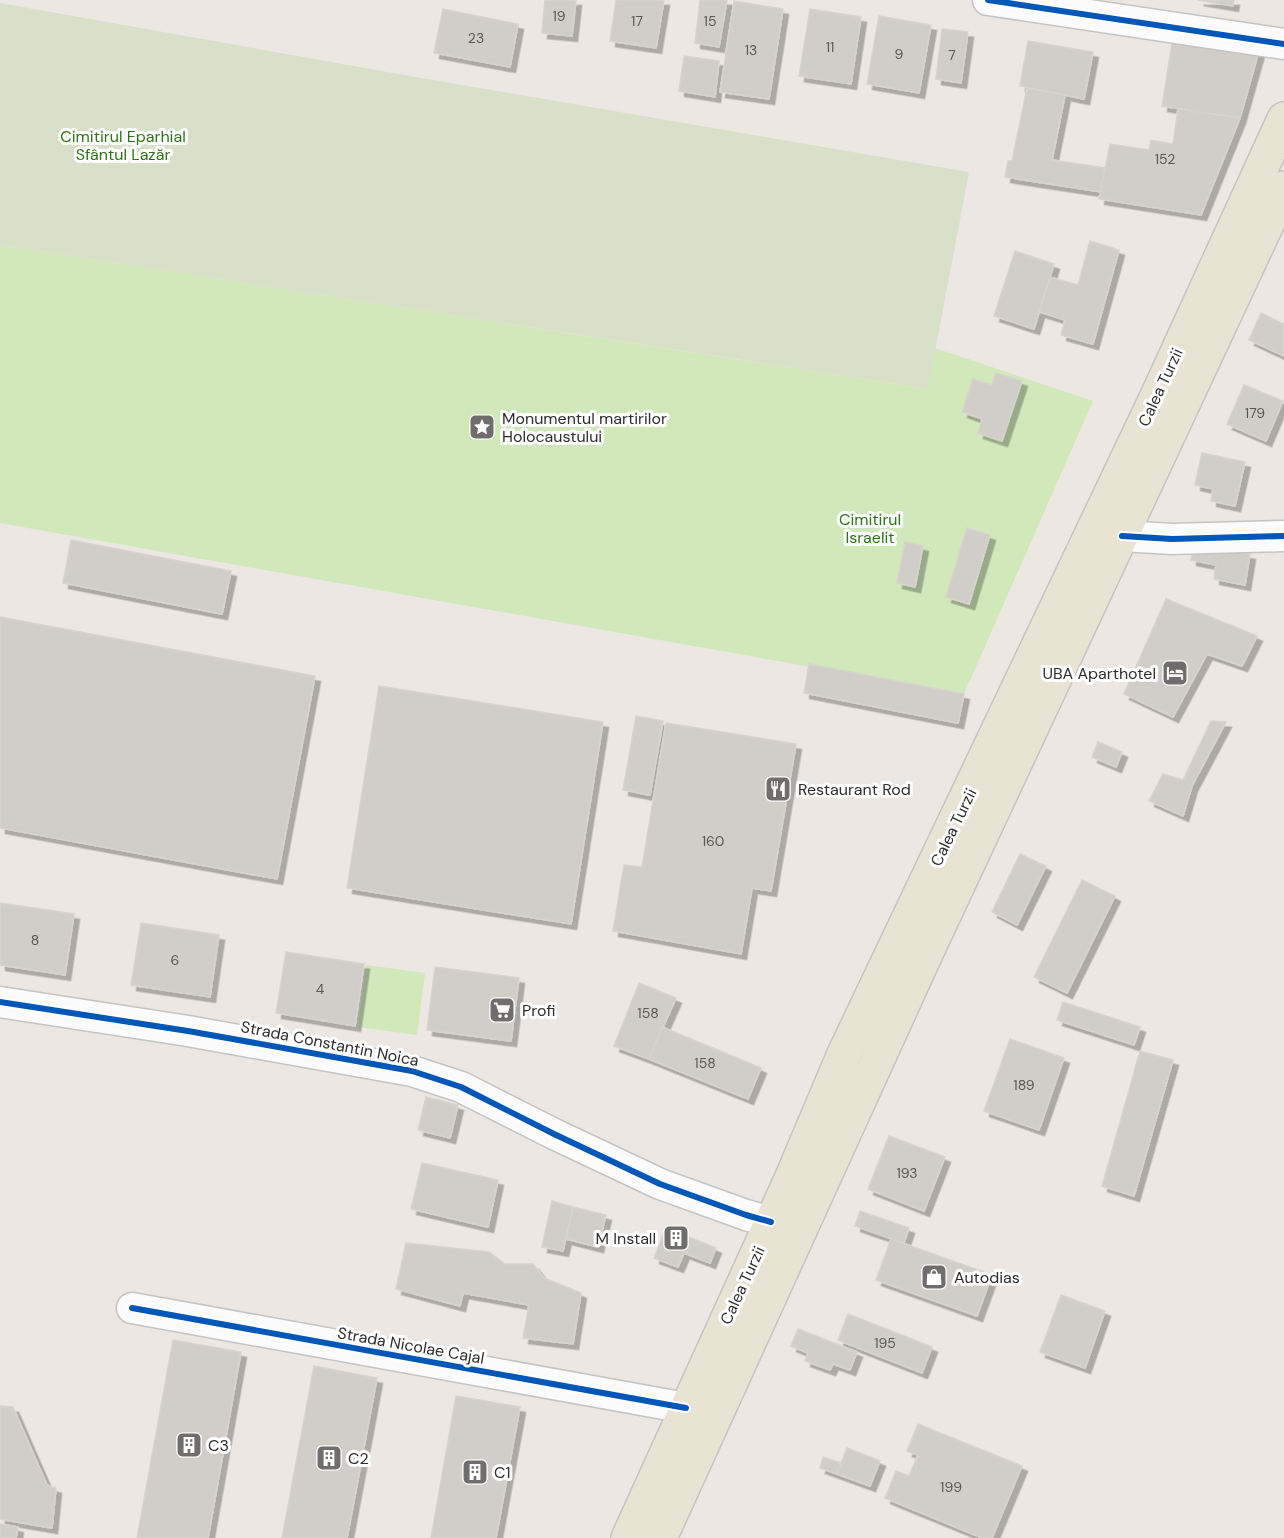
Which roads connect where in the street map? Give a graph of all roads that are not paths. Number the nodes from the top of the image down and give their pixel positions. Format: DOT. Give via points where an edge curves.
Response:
graph roads {
  1 [pos="987,0"];
  2 [pos="1284,44"];
  3 [pos="1284,119"];
  4 [pos="1284,188"];
  5 [pos="1122,536"];
  6 [pos="1284,536"];
  7 [pos="0,1002"];
  8 [pos="771,1222"];
  9 [pos="132,1308"];
  10 [pos="686,1408"];
  11 [pos="628,1538"];
  12 [pos="660,1538"];
  1 -- 2 [label="street"];
  3 -- 8 [label="main road, Calea Turzii" via="1158,394 844,1054"];
  4 -- 5 [label="main road, Calea Turzii"];
  5 -- 6 [label="street"];
  5 -- 12 [label="main road, Calea Turzii" via="924,958"];
  7 -- 8 [label="street, Strada Constantin Noica" via="412,1071 461,1087 660,1184"];
  8 -- 10 [label="main road, Calea Turzii"];
  9 -- 10 [label="street, Strada Nicolae Cajal"];
  10 -- 11 [label="main road, Calea Turzii"];
}
